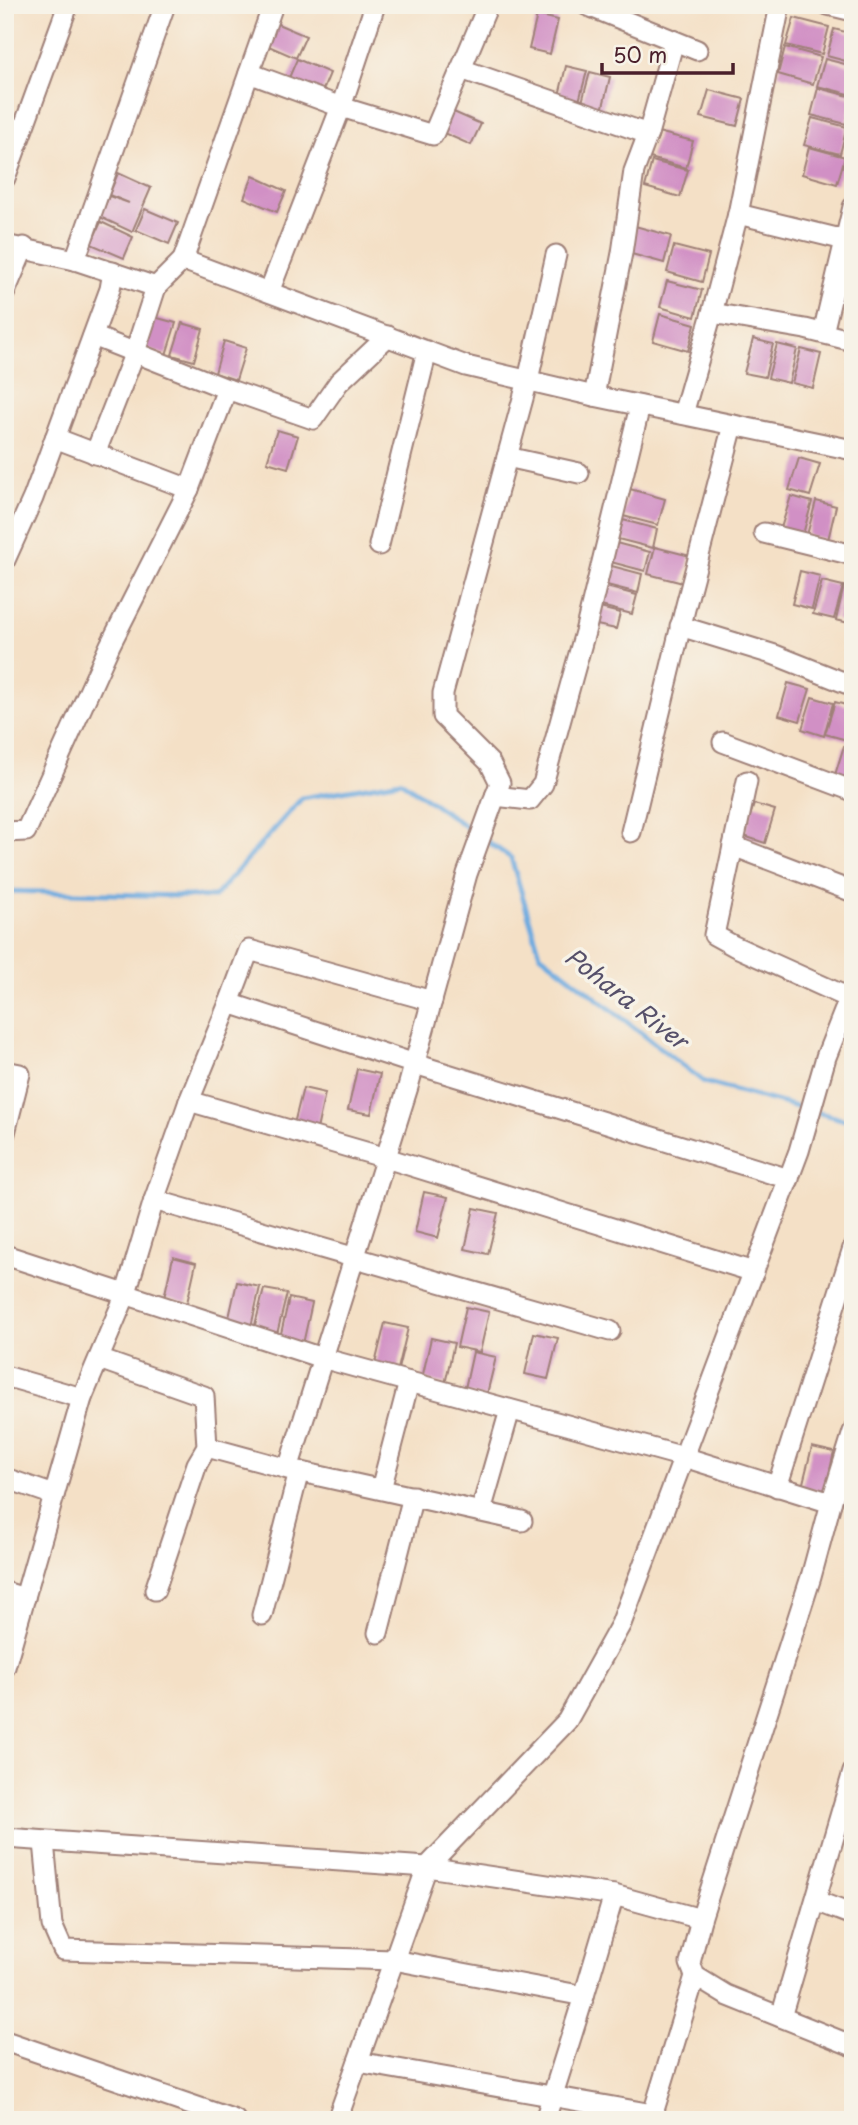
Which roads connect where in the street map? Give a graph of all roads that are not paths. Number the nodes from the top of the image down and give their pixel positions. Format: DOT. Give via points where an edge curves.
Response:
graph roads {
  1 [pos="68,5"];
  2 [pos="165,5"];
  3 [pos="376,5"];
  4 [pos="488,5"];
  5 [pos="586,5"];
  6 [pos="780,5"];
  7 [pos="828,5"];
  8 [pos="269,6"];
  9 [pos="853,11"];
  10 [pos="674,41"];
  11 [pos="697,50"];
  12 [pos="461,69"];
  13 [pos="249,73"];
  14 [pos="341,107"];
  15 [pos="648,134"];
  16 [pos="9,153"];
  17 [pos="5,178"];
  18 [pos="853,207"];
  19 [pos="738,214"];
  20 [pos="849,241"];
  21 [pos="15,246"];
  22 [pos="556,254"];
  23 [pos="75,260"];
  24 [pos="183,260"];
  25 [pos="113,272"];
  26 [pos="156,288"];
  27 [pos="5,292"];
  28 [pos="269,292"];
  29 [pos="712,313"];
  30 [pos="823,334"];
  31 [pos="93,335"];
  32 [pos="388,336"];
  33 [pos="853,341"];
  34 [pos="427,351"];
  35 [pos="135,352"];
  36 [pos="528,380"];
  37 [pos="228,389"];
  38 [pos="594,396"];
  39 [pos="640,405"];
  40 [pos="683,414"];
  41 [pos="733,425"];
  42 [pos="55,439"];
  43 [pos="853,450"];
  44 [pos="95,454"];
  45 [pos="507,457"];
  46 [pos="579,474"];
  47 [pos="189,489"];
  48 [pos="764,533"];
  49 [pos="379,545"];
  50 [pos="853,555"];
  51 [pos="5,560"];
  52 [pos="680,626"];
  53 [pos="853,686"];
  54 [pos="723,742"];
  55 [pos="747,781"];
  56 [pos="853,791"];
  57 [pos="493,803"];
  58 [pos="5,832"];
  59 [pos="631,832"];
  60 [pos="733,846"];
  61 [pos="853,892"];
  62 [pos="432,1001"];
  63 [pos="229,1003"];
  64 [pos="849,1004"];
  65 [pos="415,1063"];
  66 [pos="5,1071"];
  67 [pos="189,1101"];
  68 [pos="5,1133"];
  69 [pos="386,1158"];
  70 [pos="789,1179"];
  71 [pos="154,1200"];
  72 [pos="853,1248"];
  73 [pos="5,1255"];
  74 [pos="354,1259"];
  75 [pos="754,1272"];
  76 [pos="125,1296"];
  77 [pos="610,1331"];
  78 [pos="322,1358"];
  79 [pos="99,1359"];
  80 [pos="5,1376"];
  81 [pos="409,1382"];
  82 [pos="82,1398"];
  83 [pos="510,1410"];
  84 [pos="853,1432"];
  85 [pos="207,1447"];
  86 [pos="684,1458"];
  87 [pos="294,1470"];
  88 [pos="5,1478"];
  89 [pos="777,1487"];
  90 [pos="381,1489"];
  91 [pos="54,1495"];
  92 [pos="413,1496"];
  93 [pos="831,1503"];
  94 [pos="481,1511"];
  95 [pos="522,1521"];
  96 [pos="155,1590"];
  97 [pos="5,1592"];
  98 [pos="25,1598"];
  99 [pos="262,1615"];
  100 [pos="378,1633"];
  101 [pos="5,1667"];
  102 [pos="853,1772"];
  103 [pos="5,1838"];
  104 [pos="44,1842"];
  105 [pos="428,1867"];
  106 [pos="614,1895"];
  107 [pos="816,1901"];
  108 [pos="853,1915"];
  109 [pos="701,1919"];
  110 [pos="394,1961"];
  111 [pos="695,1976"];
  112 [pos="584,1996"];
  113 [pos="781,2017"];
  114 [pos="5,2041"];
  115 [pos="853,2046"];
  116 [pos="358,2062"];
  117 [pos="553,2097"];
  118 [pos="652,2117"];
  119 [pos="236,2120"];
  120 [pos="337,2120"];
  121 [pos="545,2120"];
  1 -- 16 [label="street"];
  2 -- 23 [label="street"];
  3 -- 14 [label="street"];
  4 -- 12 [label="street"];
  5 -- 10 [label="street"];
  6 -- 19 [label="street"];
  7 -- 9 [label="street"];
  8 -- 13 [label="street"];
  10 -- 11 [label="street"];
  10 -- 15 [label="street"];
  12 -- 14 [label="street" via="433,135"];
  12 -- 15 [label="street"];
  13 -- 14 [label="street"];
  13 -- 24 [label="street"];
  14 -- 28 [label="street"];
  15 -- 38 [label="street" via="634,171"];
  16 -- 17 [label="street"];
  18 -- 20 [label="street"];
  19 -- 20 [label="street"];
  19 -- 29 [label="street"];
  20 -- 30 [label="street"];
  21 -- 23 [label="street"];
  21 -- 27 [label="street"];
  22 -- 36 [label="street"];
  23 -- 25 [label="street"];
  24 -- 26 [label="street"];
  24 -- 28 [label="street"];
  25 -- 26 [label="street"];
  25 -- 31 [label="street"];
  26 -- 35 [label="street"];
  28 -- 32 [label="street"];
  29 -- 30 [label="street"];
  29 -- 40 [label="street"];
  30 -- 33 [label="street"];
  31 -- 35 [label="street"];
  31 -- 42 [label="street"];
  32 -- 34 [label="street"];
  32 -- 37 [label="street" via="339,382 313,419"];
  34 -- 36 [label="street" via="466,366"];
  34 -- 49 [label="street"];
  35 -- 37 [label="street"];
  35 -- 44 [label="street"];
  36 -- 38 [label="street"];
  36 -- 45 [label="street"];
  37 -- 47 [label="street"];
  38 -- 39 [label="street"];
  39 -- 40 [label="street"];
  39 -- 57 [label="street" via="543,783 530,800"];
  40 -- 41 [label="street"];
  41 -- 43 [label="street"];
  41 -- 52 [label="street"];
  42 -- 44 [label="street"];
  42 -- 51 [label="street"];
  44 -- 47 [label="street"];
  45 -- 46 [label="street"];
  45 -- 57 [label="street" via="443,693 443,716 491,763 500,783"];
  47 -- 58 [label="street" via="110,645 26,831"];
  48 -- 50 [label="street"];
  52 -- 53 [label="street" via="775,655"];
  52 -- 59 [label="street"];
  54 -- 56 [label="street"];
  55 -- 60 [label="street"];
  57 -- 62 [label="street" via="467,874"];
  60 -- 61 [label="street"];
  60 -- 64 [label="street" via="714,935"];
  62 -- 63 [label="street" via="249,950"];
  62 -- 65 [label="street"];
  63 -- 65 [label="street"];
  63 -- 67 [label="street"];
  64 -- 70 [label="street" via="826,1057"];
  65 -- 69 [label="street"];
  65 -- 70 [label="street"];
  66 -- 68 [label="street" via="20,1074"];
  67 -- 69 [label="street"];
  67 -- 71 [label="street"];
  69 -- 74 [label="street"];
  69 -- 75 [label="street"];
  70 -- 75 [label="street"];
  71 -- 74 [label="street"];
  71 -- 76 [label="street"];
  72 -- 89 [label="street"];
  73 -- 76 [label="street"];
  74 -- 77 [label="street"];
  74 -- 78 [label="street"];
  75 -- 86 [label="street"];
  76 -- 78 [label="street"];
  76 -- 79 [label="street"];
  78 -- 81 [label="street"];
  78 -- 87 [label="street"];
  79 -- 82 [label="street"];
  79 -- 85 [label="street" via="204,1396"];
  80 -- 82 [label="street"];
  81 -- 83 [label="street"];
  81 -- 90 [label="street"];
  82 -- 91 [label="street"];
  83 -- 86 [label="street"];
  83 -- 94 [label="street"];
  84 -- 93 [label="street"];
  85 -- 87 [label="street"];
  85 -- 96 [label="street" via="197,1464"];
  86 -- 89 [label="street"];
  86 -- 105 [label="street" via="621,1624 567,1721"];
  87 -- 90 [label="street"];
  87 -- 99 [label="street"];
  88 -- 91 [label="street"];
  89 -- 93 [label="street"];
  90 -- 92 [label="street"];
  91 -- 98 [label="street"];
  92 -- 94 [label="street"];
  92 -- 100 [label="street"];
  93 -- 109 [label="street"];
  94 -- 95 [label="street"];
  97 -- 98 [label="street"];
  98 -- 101 [label="street"];
  102 -- 107 [label="street"];
  103 -- 104 [label="street"];
  104 -- 105 [label="street"];
  104 -- 110 [label="street" via="51,1926 63,1950"];
  105 -- 106 [label="street"];
  105 -- 110 [label="street"];
  106 -- 109 [label="street"];
  106 -- 112 [label="street"];
  107 -- 108 [label="street"];
  107 -- 113 [label="street"];
  109 -- 111 [label="street" via="690,1962"];
  110 -- 112 [label="street"];
  110 -- 116 [label="street"];
  111 -- 113 [label="street" via="726,1995"];
  111 -- 118 [label="street"];
  112 -- 117 [label="street"];
  113 -- 115 [label="street"];
  114 -- 119 [label="street"];
  116 -- 117 [label="street"];
  116 -- 120 [label="street"];
  117 -- 118 [label="street"];
  117 -- 121 [label="street"];
}
